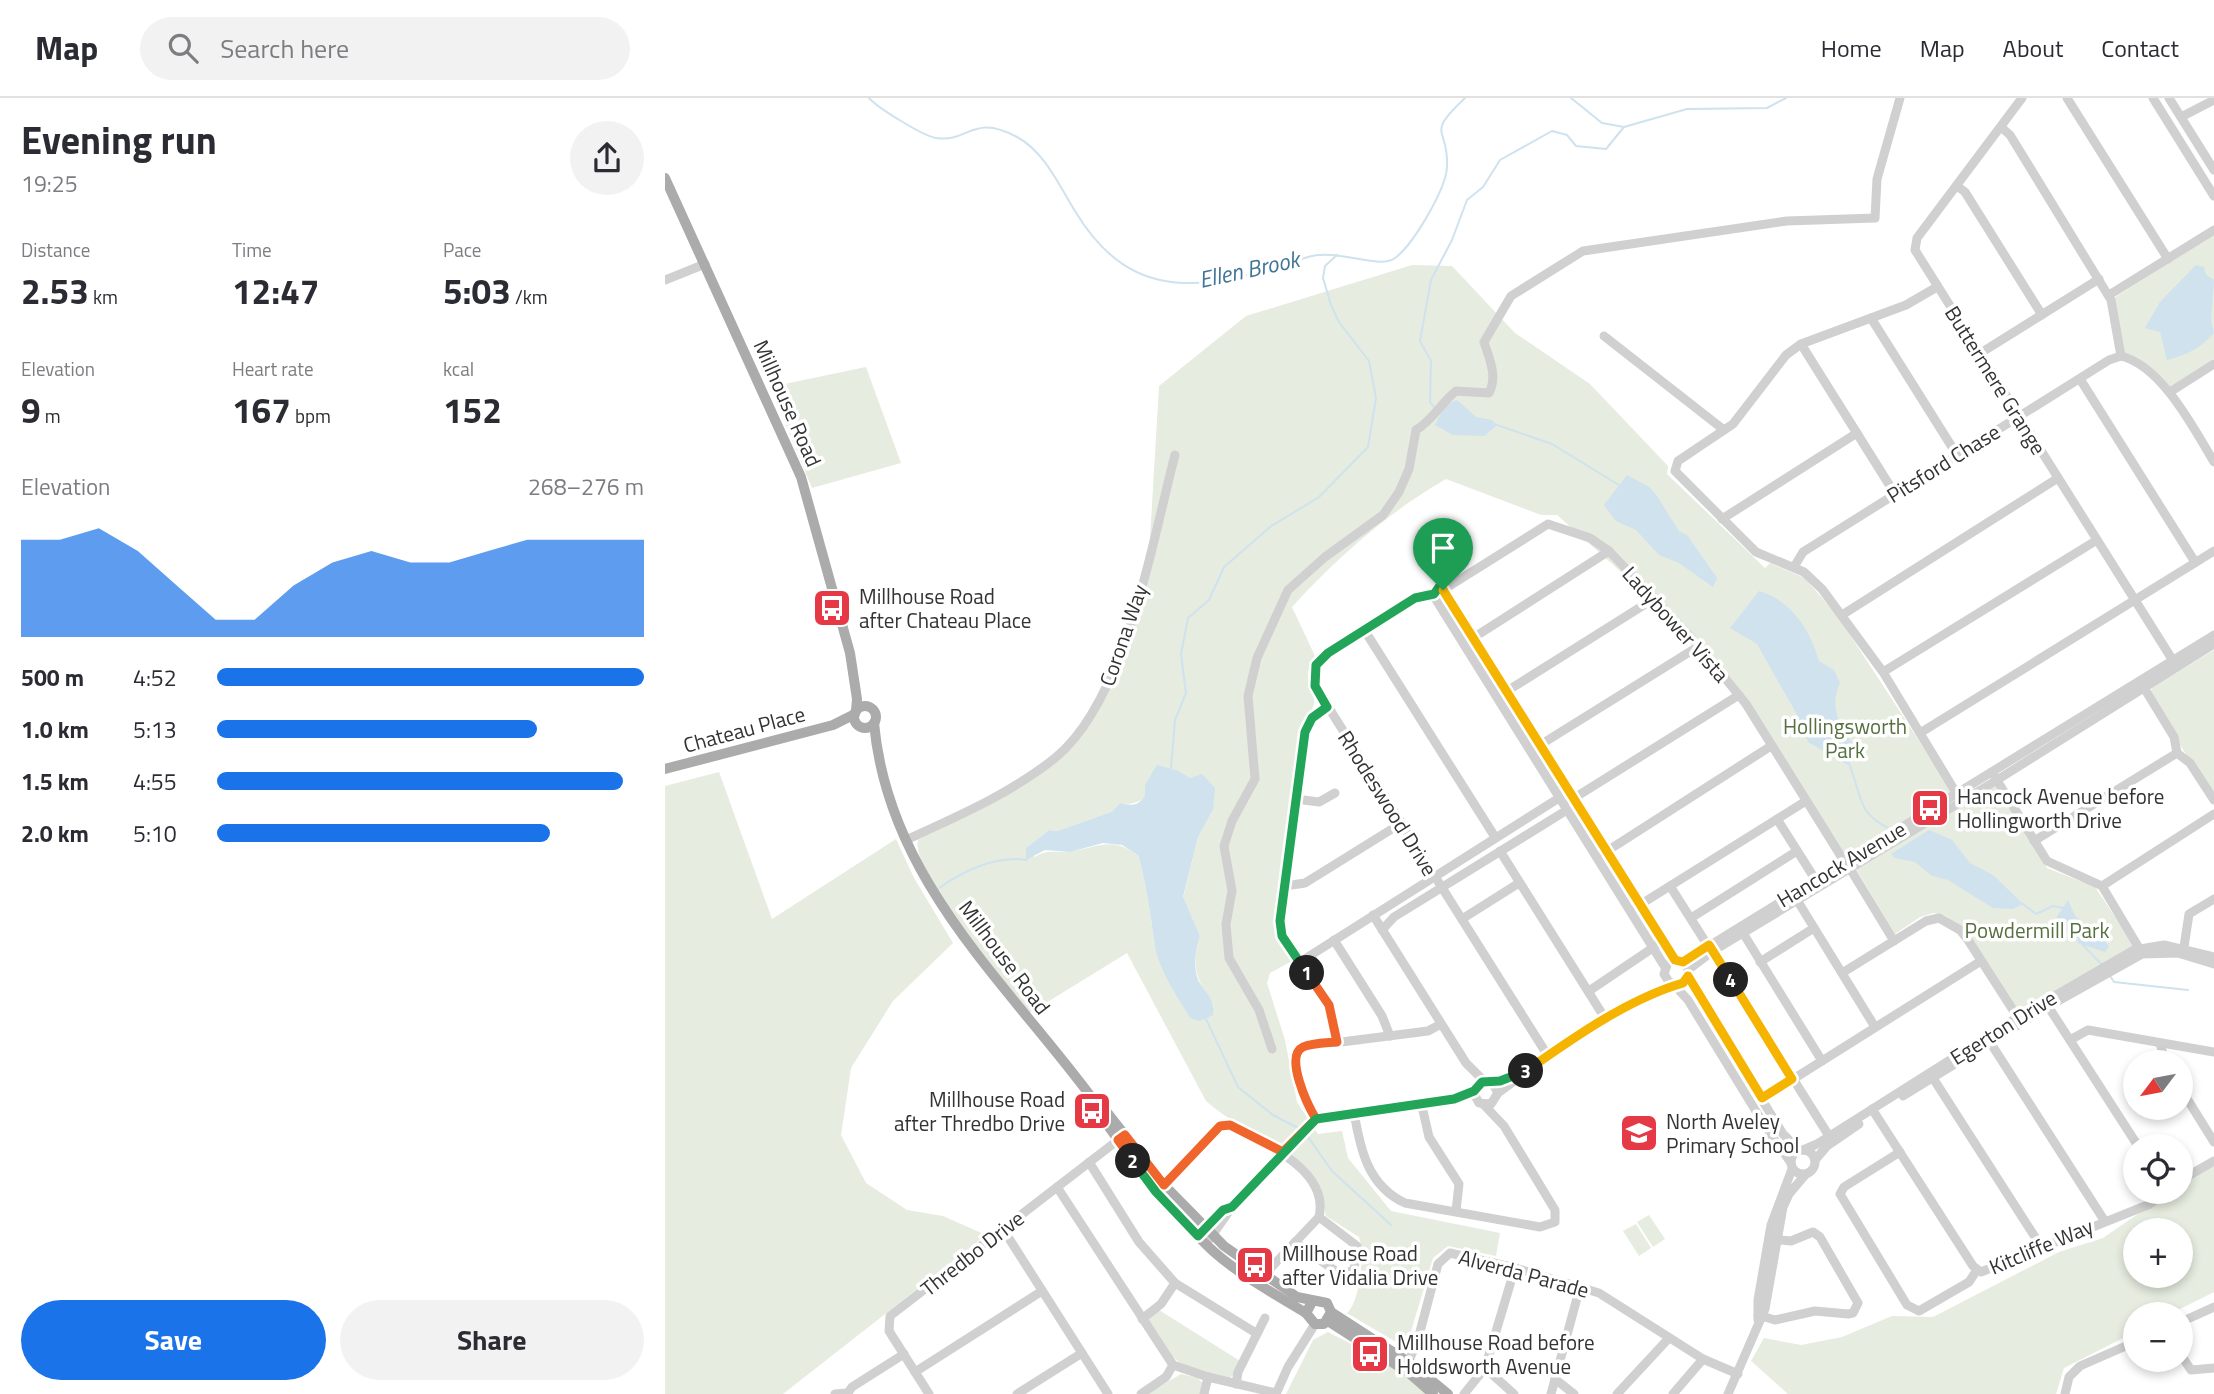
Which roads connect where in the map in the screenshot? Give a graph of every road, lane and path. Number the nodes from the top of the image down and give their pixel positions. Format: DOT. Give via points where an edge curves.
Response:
graph roads {
  1 [pos="1899,98"];
  2 [pos="2022,98"];
  3 [pos="2067,98"];
  4 [pos="2153,98"];
  5 [pos="2169,98"];
  6 [pos="2214,100"];
  7 [pos="2181,117"];
  8 [pos="2001,127"];
  9 [pos="2214,170"];
  10 [pos="665,178"];
  11 [pos="1957,186"];
  12 [pos="2214,196"];
  13 [pos="2214,230"];
  14 [pos="2168,259"];
  15 [pos="705,264"];
  16 [pos="2099,279"];
  17 [pos="665,280"];
  18 [pos="1937,286"];
  19 [pos="2109,295"];
  20 [pos="2042,315"];
  21 [pos="1871,318"];
  22 [pos="1604,336"];
  23 [pos="1801,344"];
  24 [pos="1979,354"];
  25 [pos="2121,356"];
  26 [pos="2214,364"];
  27 [pos="2080,379"];
  28 [pos="2169,392"];
  29 [pos="2018,416"];
  30 [pos="1724,430"];
  31 [pos="1857,433"];
  32 [pos="1175,455"];
  33 [pos="1957,455"];
  34 [pos="2214,462"];
  35 [pos="2058,478"];
  36 [pos="1895,494"];
  37 [pos="1722,519"];
  38 [pos="2097,540"];
  39 [pos="1609,551"];
  40 [pos="2214,551"];
  41 [pos="2195,562"];
  42 [pos="1794,567"];
  43 [pos="1443,590"];
  44 [pos="1434,594"];
  45 [pos="1655,598"];
  46 [pos="2135,601"];
  47 [pos="1842,615"];
  48 [pos="1365,631"];
  49 [pos="1473,638"];
  50 [pos="2214,638"];
  51 [pos="1699,646"];
  52 [pos="850,653"];
  53 [pos="2175,664"];
  54 [pos="1883,672"];
  55 [pos="2142,685"];
  56 [pos="1507,691"];
  57 [pos="1739,695"];
  58 [pos="870,707"];
  59 [pos="1327,707"];
  60 [pos="861,720"];
  61 [pos="1920,733"];
  62 [pos="1540,745"];
  63 [pos="1771,746"];
  64 [pos="2177,753"];
  65 [pos="665,769"];
  66 [pos="1994,776"];
  67 [pos="1335,793"];
  68 [pos="1575,798"];
  69 [pos="1960,798"];
  70 [pos="1296,799"];
  71 [pos="2214,800"];
  72 [pos="1806,801"];
  73 [pos="1563,804"];
  74 [pos="2214,814"];
  75 [pos="1777,819"];
  76 [pos="1400,824"];
  77 [pos="1495,837"];
  78 [pos="906,840"];
  79 [pos="2034,841"];
  80 [pos="1500,851"];
  81 [pos="1607,851"];
  82 [pos="1797,851"];
  83 [pos="1597,857"];
  84 [pos="1847,864"];
  85 [pos="1433,875"];
  86 [pos="1815,879"];
  87 [pos="1519,883"];
  88 [pos="1670,886"];
  89 [pos="2102,886"];
  90 [pos="1285,887"];
  91 [pos="1442,888"];
  92 [pos="2214,899"];
  93 [pos="1797,900"];
  94 [pos="1640,905"];
  95 [pos="1630,911"];
  96 [pos="1373,915"];
  97 [pos="1691,918"];
  98 [pos="1462,919"];
  99 [pos="1814,928"];
  100 [pos="1382,930"];
  101 [pos="1743,933"];
  102 [pos="1334,940"];
  103 [pos="1894,941"];
  104 [pos="1663,942"];
  105 [pos="1710,947"];
  106 [pos="2184,947"];
  107 [pos="1654,948"];
  108 [pos="2141,951"];
  109 [pos="2214,957"];
  110 [pos="1981,961"];
  111 [pos="1300,962"];
  112 [pos="1760,962"];
  113 [pos="2214,964"];
  114 [pos="1684,967"];
  115 [pos="1665,971"];
  116 [pos="1842,973"];
  117 [pos="1673,984"];
  118 [pos="1588,991"];
  119 [pos="1647,995"];
  120 [pos="2047,1004"];
  121 [pos="1607,1020"];
  122 [pos="2019,1020"];
  123 [pos="1441,1024"];
  124 [pos="1875,1027"];
  125 [pos="1390,1036"];
  126 [pos="1989,1040"];
  127 [pos="2070,1040"];
  128 [pos="1337,1042"];
  129 [pos="2160,1043"];
  130 [pos="1272,1049"];
  131 [pos="2162,1050"];
  132 [pos="2214,1052"];
  133 [pos="1548,1056"];
  134 [pos="1822,1061"];
  135 [pos="1466,1063"];
  136 [pos="1522,1074"];
  137 [pos="1931,1075"];
  138 [pos="1792,1079"];
  139 [pos="1487,1082"];
  140 [pos="1475,1089"];
  141 [pos="1497,1096"];
  142 [pos="1762,1098"];
  143 [pos="1454,1099"];
  144 [pos="1420,1102"];
  145 [pos="1481,1104"];
  146 [pos="2193,1108"];
  147 [pos="1873,1111"];
  148 [pos="1354,1112"];
  149 [pos="1312,1122"];
  150 [pos="1504,1126"];
  151 [pos="2130,1134"];
  152 [pos="1829,1136"];
  153 [pos="1121,1138"];
  154 [pos="2214,1142"];
  155 [pos="1801,1150"];
  156 [pos="1283,1152"];
  157 [pos="1900,1152"];
  158 [pos="1815,1160"];
  159 [pos="2214,1161"];
  160 [pos="1089,1162"];
  161 [pos="1791,1166"];
  162 [pos="2193,1173"];
  163 [pos="1805,1175"];
  164 [pos="1164,1185"];
  165 [pos="1057,1187"];
  166 [pos="2147,1204"];
  167 [pos="1455,1211"];
  168 [pos="1319,1217"];
  169 [pos="2104,1220"];
  170 [pos="1003,1229"];
  171 [pos="1205,1236"];
  172 [pos="1773,1240"];
  173 [pos="1295,1242"];
  174 [pos="2042,1248"];
  175 [pos="1515,1268"];
  176 [pos="1977,1270"];
  177 [pos="1263,1275"];
  178 [pos="1175,1283"];
  179 [pos="1580,1287"];
  180 [pos="1042,1291"];
  181 [pos="1312,1302"];
  182 [pos="2214,1307"];
  183 [pos="1329,1317"];
  184 [pos="1759,1317"];
  185 [pos="2193,1317"];
  186 [pos="1265,1318"];
  187 [pos="1142,1319"];
  188 [pos="1310,1319"];
  189 [pos="1256,1333"];
  190 [pos="1669,1338"];
  191 [pos="2123,1347"];
  192 [pos="1082,1353"];
  193 [pos="904,1354"];
  194 [pos="1703,1359"];
  195 [pos="1408,1362"];
  196 [pos="1173,1366"];
  197 [pos="1485,1368"];
  198 [pos="2214,1368"];
  199 [pos="2193,1370"];
  200 [pos="915,1372"];
  201 [pos="1738,1374"];
  202 [pos="1207,1377"];
  203 [pos="1555,1379"];
  204 [pos="1236,1384"];
  205 [pos="1276,1393"];
  206 [pos="835,1394"];
  207 [pos="847,1394"];
  208 [pos="929,1394"];
  209 [pos="1017,1394"];
  210 [pos="1108,1394"];
  211 [pos="1141,1394"];
  212 [pos="1204,1394"];
  213 [pos="1433,1394"];
  214 [pos="1448,1394"];
  215 [pos="1464,1394"];
  216 [pos="1514,1394"];
  217 [pos="1551,1394"];
  218 [pos="1574,1394"];
  219 [pos="1617,1394"];
  220 [pos="1673,1394"];
  221 [pos="1728,1394"];
  222 [pos="2065,1394"];
  1 -- 130 [label="street" via="1877,179 1875,218 1787,221 1583,251 1511,296 1484,342 1493,371 1489,393 1456,391 1441,403 1431,422 1416,430 1409,469 1383,515 1287,590 1257,658 1248,696 1255,779 1224,846 1232,891 1226,925 1229,958 1259,1010"];
  2 -- 8 [label="street, Buttermere Grange"];
  3 -- 14 [label="street"];
  4 -- 12 [label="street"];
  5 -- 7 [label="street"];
  6 -- 7 [label="street"];
  7 -- 9 [label="street"];
  8 -- 11 [label="street, Buttermere Grange"];
  8 -- 16 [label="street"];
  10 -- 15 [label="main road, Millhouse Road"];
  11 -- 18 [label="street, Buttermere Grange" via="1915,245"];
  11 -- 20 [label="street"];
  13 -- 14 [label="street"];
  14 -- 19 [label="street"];
  15 -- 17 [label="street"];
  15 -- 52 [label="main road, Millhouse Road" via="801,477"];
  16 -- 19 [label="street"];
  16 -- 20 [label="street"];
  18 -- 21 [label="street" via="1906,305"];
  18 -- 24 [label="street, Buttermere Grange"];
  19 -- 25 [label="street"];
  20 -- 24 [label="street"];
  21 -- 23 [label="street"];
  21 -- 33 [label="street"];
  22 -- 30 [label="street"];
  23 -- 30 [label="street" via="1786,355"];
  23 -- 31 [label="street"];
  24 -- 29 [label="street, Buttermere Grange"];
  25 -- 27 [label="street, Pitsford Chase"];
  25 -- 28 [label="street" via="2143,368"];
  26 -- 28 [label="street"];
  27 -- 29 [label="street, Pitsford Chase"];
  27 -- 41 [label="street"];
  28 -- 34 [label="street"];
  29 -- 33 [label="street, Pitsford Chase"];
  29 -- 35 [label="street, Buttermere Grange"];
  30 -- 37 [label="street" via="1676,463 1675,471"];
  31 -- 36 [label="street"];
  31 -- 37 [label="street"];
  32 -- 78 [label="street, Corona Way" via="1112,679 1092,713 1057,756 1028,776 983,805"];
  33 -- 36 [label="street, Pitsford Chase"];
  35 -- 38 [label="street, Buttermere Grange"];
  35 -- 47 [label="street"];
  36 -- 42 [label="street, Pitsford Chase" via="1804,552"];
  37 -- 42 [label="street" via="1756,552"];
  38 -- 46 [label="street, Buttermere Grange"];
  38 -- 54 [label="street"];
  39 -- 43 [label="street, Ladybower Vista" via="1590,538 1548,524"];
  39 -- 45 [label="street, Ladybower Vista"];
  39 -- 49 [label="street"];
  40 -- 41 [label="street"];
  41 -- 46 [label="street"];
  42 -- 47 [label="street" via="1812,579"];
  43 -- 44 [label="street, Rhodeswood Drive" via="1436,588"];
  43 -- 49 [label="street"];
  44 -- 48 [label="street, Rhodeswood Drive" via="1415,598"];
  44 -- 73 [label="street"];
  45 -- 51 [label="street, Ladybower Vista"];
  45 -- 56 [label="street"];
  46 -- 53 [label="street, Buttermere Grange"];
  46 -- 61 [label="street"];
  47 -- 54 [label="street"];
  48 -- 59 [label="street, Rhodeswood Drive" via="1316,665 1315,686"];
  48 -- 77 [label="street"];
  49 -- 56 [label="street"];
  50 -- 53 [label="street, Hancock Avenue"];
  51 -- 57 [label="street, Ladybower Vista"];
  51 -- 62 [label="street"];
  52 -- 58 [label="main road, Millhouse Road"];
  52 -- 60 [label="main road, Millhouse Road"];
  53 -- 55 [label="street, Hancock Avenue"];
  54 -- 61 [label="street"];
  55 -- 64 [label="street" via="2174,737"];
  55 -- 66 [label="street, Hancock Avenue"];
  56 -- 62 [label="street"];
  57 -- 63 [label="street, Ladybower Vista"];
  57 -- 68 [label="street"];
  58 -- 60 [label="main road, Chateau Place" via="864,706"];
  58 -- 60 [label="main road, Millhouse Road" via="876,713"];
  59 -- 70 [label="street" via="1308,723"];
  59 -- 76 [label="street, Rhodeswood Drive"];
  60 -- 65 [label="main road, Chateau Place"];
  60 -- 78 [label="main road, Millhouse Road"];
  61 -- 69 [label="street"];
  62 -- 68 [label="street"];
  63 -- 72 [label="street, Ladybower Vista"];
  63 -- 81 [label="street"];
  64 -- 71 [label="street" via="2190,763"];
  64 -- 79 [label="street"];
  66 -- 69 [label="street, Hancock Avenue"];
  66 -- 79 [label="street"];
  67 -- 70 [label="street" via="1319,802"];
  68 -- 73 [label="street"];
  68 -- 81 [label="street"];
  69 -- 84 [label="street, Hancock Avenue"];
  70 -- 90 [label="street"];
  72 -- 75 [label="street"];
  72 -- 84 [label="street, Ladybower Vista"];
  73 -- 77 [label="street"];
  73 -- 80 [label="street"];
  73 -- 83 [label="street"];
  74 -- 89 [label="street"];
  75 -- 82 [label="street"];
  75 -- 88 [label="street"];
  76 -- 85 [label="street, Rhodeswood Drive"];
  76 -- 90 [label="street" via="1305,883"];
  77 -- 85 [label="street"];
  78 -- 153 [label="main road, Millhouse Road" via="956,930"];
  79 -- 89 [label="street" via="2053,866"];
  80 -- 87 [label="street"];
  80 -- 91 [label="street"];
  81 -- 83 [label="street"];
  81 -- 94 [label="street"];
  82 -- 86 [label="street"];
  82 -- 97 [label="street"];
  83 -- 95 [label="street"];
  84 -- 86 [label="street, Hancock Avenue"];
  84 -- 93 [label="street, Hancock Avenue"];
  84 -- 103 [label="street, Ladybower Vista"];
  85 -- 91 [label="street, Rhodeswood Drive"];
  85 -- 96 [label="street"];
  86 -- 105 [label="street, Hancock Avenue"];
  87 -- 98 [label="street"];
  87 -- 118 [label="street"];
  88 -- 94 [label="street"];
  88 -- 97 [label="street"];
  89 -- 108 [label="street"];
  90 -- 111 [label="street" via="1280,928"];
  91 -- 98 [label="street, Rhodeswood Drive"];
  91 -- 100 [label="street"];
  92 -- 106 [label="street" via="2189,914"];
  93 -- 99 [label="street"];
  93 -- 101 [label="street, Hancock Avenue"];
  94 -- 95 [label="street"];
  94 -- 104 [label="street"];
  95 -- 107 [label="street"];
  96 -- 100 [label="street"];
  96 -- 102 [label="street"];
  97 -- 105 [label="street"];
  98 -- 133 [label="street, Rhodeswood Drive"];
  99 -- 112 [label="street"];
  99 -- 116 [label="street"];
  100 -- 123 [label="street"];
  101 -- 105 [label="street, Hancock Avenue"];
  101 -- 112 [label="street"];
  102 -- 111 [label="street"];
  102 -- 125 [label="street"];
  103 -- 110 [label="street" via="1939,918 1960,930"];
  103 -- 116 [label="street"];
  104 -- 107 [label="street"];
  104 -- 114 [label="street"];
  105 -- 114 [label="street, Hancock Avenue"];
  105 -- 138 [label="street"];
  106 -- 108 [label="street, Egerton Drive" via="2164,945"];
  106 -- 109 [label="street, Egerton Drive"];
  107 -- 115 [label="street"];
  107 -- 118 [label="street"];
  108 -- 113 [label="street, Egerton Drive" via="2178,953"];
  108 -- 120 [label="street, Egerton Drive"];
  110 -- 122 [label="street"];
  110 -- 124 [label="street"];
  111 -- 128 [label="street" via="1329,1005"];
  112 -- 134 [label="street"];
  114 -- 115 [label="street"];
  114 -- 117 [label="street" via="1683,983"];
  114 -- 142 [label="street"];
  115 -- 117 [label="street"];
  115 -- 119 [label="street"];
  116 -- 124 [label="street"];
  117 -- 119 [label="street"];
  117 -- 161 [label="street" via="1688,1000"];
  118 -- 121 [label="street"];
  119 -- 121 [label="street"];
  120 -- 122 [label="street, Egerton Drive"];
  120 -- 127 [label="street"];
  121 -- 133 [label="street"];
  122 -- 126 [label="street, Egerton Drive"];
  123 -- 125 [label="street" via="1428,1031"];
  123 -- 135 [label="street"];
  124 -- 134 [label="street"];
  125 -- 128 [label="street"];
  126 -- 137 [label="street, Egerton Drive"];
  126 -- 169 [label="street"];
  127 -- 129 [label="street" via="2088,1030"];
  127 -- 151 [label="street"];
  128 -- 149 [label="street" via="1303,1047 1297,1053 1294,1063"];
  129 -- 131 [label="street"];
  129 -- 132 [label="street"];
  133 -- 136 [label="street"];
  134 -- 138 [label="street"];
  135 -- 139 [label="street"];
  135 -- 140 [label="street"];
  136 -- 139 [label="street"];
  136 -- 141 [label="street"];
  137 -- 147 [label="street, Egerton Drive"];
  137 -- 174 [label="street"];
  138 -- 142 [label="street"];
  138 -- 152 [label="street"];
  139 -- 140 [label="street"];
  139 -- 141 [label="street"];
  140 -- 143 [label="street"];
  140 -- 145 [label="street"];
  141 -- 145 [label="street"];
  141 -- 150 [label="street"];
  142 -- 155 [label="street" via="1783,1134"];
  143 -- 144 [label="street"];
  143 -- 145 [label="street"];
  144 -- 148 [label="street"];
  144 -- 167 [label="street" via="1429,1137 1459,1184"];
  145 -- 150 [label="street"];
  146 -- 154 [label="street"];
  147 -- 152 [label="street, Egerton Drive"];
  147 -- 157 [label="street, Kitcliffe Way"];
  147 -- 158 [label="street, Egerton Drive"];
  148 -- 149 [label="street"];
  148 -- 167 [label="street" via="1361,1153 1387,1193 1405,1203"];
  149 -- 156 [label="street"];
  150 -- 167 [label="street" via="1555,1210 1555,1222 1540,1227"];
  152 -- 155 [label="street, Egerton Drive"];
  153 -- 160 [label="street, Thredbo Drive"];
  153 -- 164 [label="main road, Millhouse Road"];
  153 -- 171 [label="main road, Millhouse Road" via="1156,1192"];
  155 -- 158 [label="street"];
  155 -- 161 [label="street, Egerton Drive"];
  156 -- 164 [label="street" via="1230,1125 1220,1126"];
  156 -- 168 [label="street" via="1309,1178"];
  156 -- 171 [label="street"];
  157 -- 176 [label="street, Kitcliffe Way"];
  157 -- 176 [label="street" via="1840,1194 1907,1305 1919,1311 1969,1282"];
  158 -- 163 [label="street, Egerton Drive" via="1815,1168"];
  159 -- 162 [label="street"];
  160 -- 165 [label="street, Thredbo Drive"];
  160 -- 178 [label="street" via="1139,1242"];
  161 -- 163 [label="street"];
  161 -- 172 [label="street, Egerton Drive" via="1776,1208"];
  163 -- 172 [label="street, Egerton Drive" via="1783,1208"];
  164 -- 171 [label="main road, Millhouse Road"];
  165 -- 170 [label="street, Thredbo Drive"];
  165 -- 187 [label="street"];
  166 -- 169 [label="street, Kitcliffe Way"];
  168 -- 173 [label="street"];
  168 -- 173 [label="street" via="1357,1246 1354,1270 1341,1275"];
  169 -- 174 [label="street, Kitcliffe Way"];
  170 -- 180 [label="street"];
  170 -- 193 [label="street, Thredbo Drive" via="890,1316 889,1331"];
  171 -- 177 [label="main road, Millhouse Road"];
  171 -- 188 [label="main road, Millhouse Road" via="1264,1288"];
  172 -- 184 [label="street, Egerton Drive"];
  172 -- 184 [label="street" via="1791,1241 1813,1232 1857,1298 1857,1308 1848,1314 1810,1311 1780,1320"];
  173 -- 177 [label="street"];
  174 -- 176 [label="street, Kitcliffe Way" via="1990,1270"];
  175 -- 179 [label="street, Alverda Parade"];
  175 -- 195 [label="street, Alverda Parade" via="1450,1253 1442,1258"];
  175 -- 197 [label="street"];
  177 -- 181 [label="main road, Millhouse Road"];
  178 -- 187 [label="street" via="1161,1304"];
  178 -- 189 [label="street"];
  179 -- 190 [label="street, Alverda Parade" via="1599,1293"];
  179 -- 203 [label="street"];
  180 -- 192 [label="street"];
  180 -- 200 [label="street"];
  181 -- 183 [label="main road, Millhouse Road" via="1327,1303"];
  181 -- 188 [label="main road"];
  182 -- 185 [label="street"];
  183 -- 188 [label="main road"];
  183 -- 195 [label="main road, Millhouse Road"];
  183 -- 213 [label="main road, Millhouse Road"];
  184 -- 201 [label="street, Egerton Drive"];
  186 -- 189 [label="street"];
  187 -- 196 [label="street"];
  188 -- 205 [label="street"];
  189 -- 204 [label="street"];
  190 -- 194 [label="street, Alverda Parade"];
  190 -- 219 [label="street"];
  191 -- 222 [label="street" via="2080,1366 2069,1377"];
  192 -- 209 [label="street"];
  192 -- 210 [label="street"];
  193 -- 200 [label="street, Thredbo Drive"];
  193 -- 207 [label="street"];
  194 -- 201 [label="street, Alverda Parade"];
  194 -- 220 [label="street"];
  195 -- 214 [label="main road, Millhouse Road"];
  196 -- 202 [label="street"];
  196 -- 211 [label="street"];
  197 -- 215 [label="street"];
  197 -- 216 [label="street"];
  198 -- 199 [label="street"];
  200 -- 208 [label="street, Thredbo Drive"];
  201 -- 221 [label="street, Egerton Drive"];
  202 -- 204 [label="street"];
  202 -- 212 [label="street"];
  203 -- 217 [label="street"];
  203 -- 218 [label="street"];
  204 -- 205 [label="street"];
  206 -- 207 [label="street"];
}
